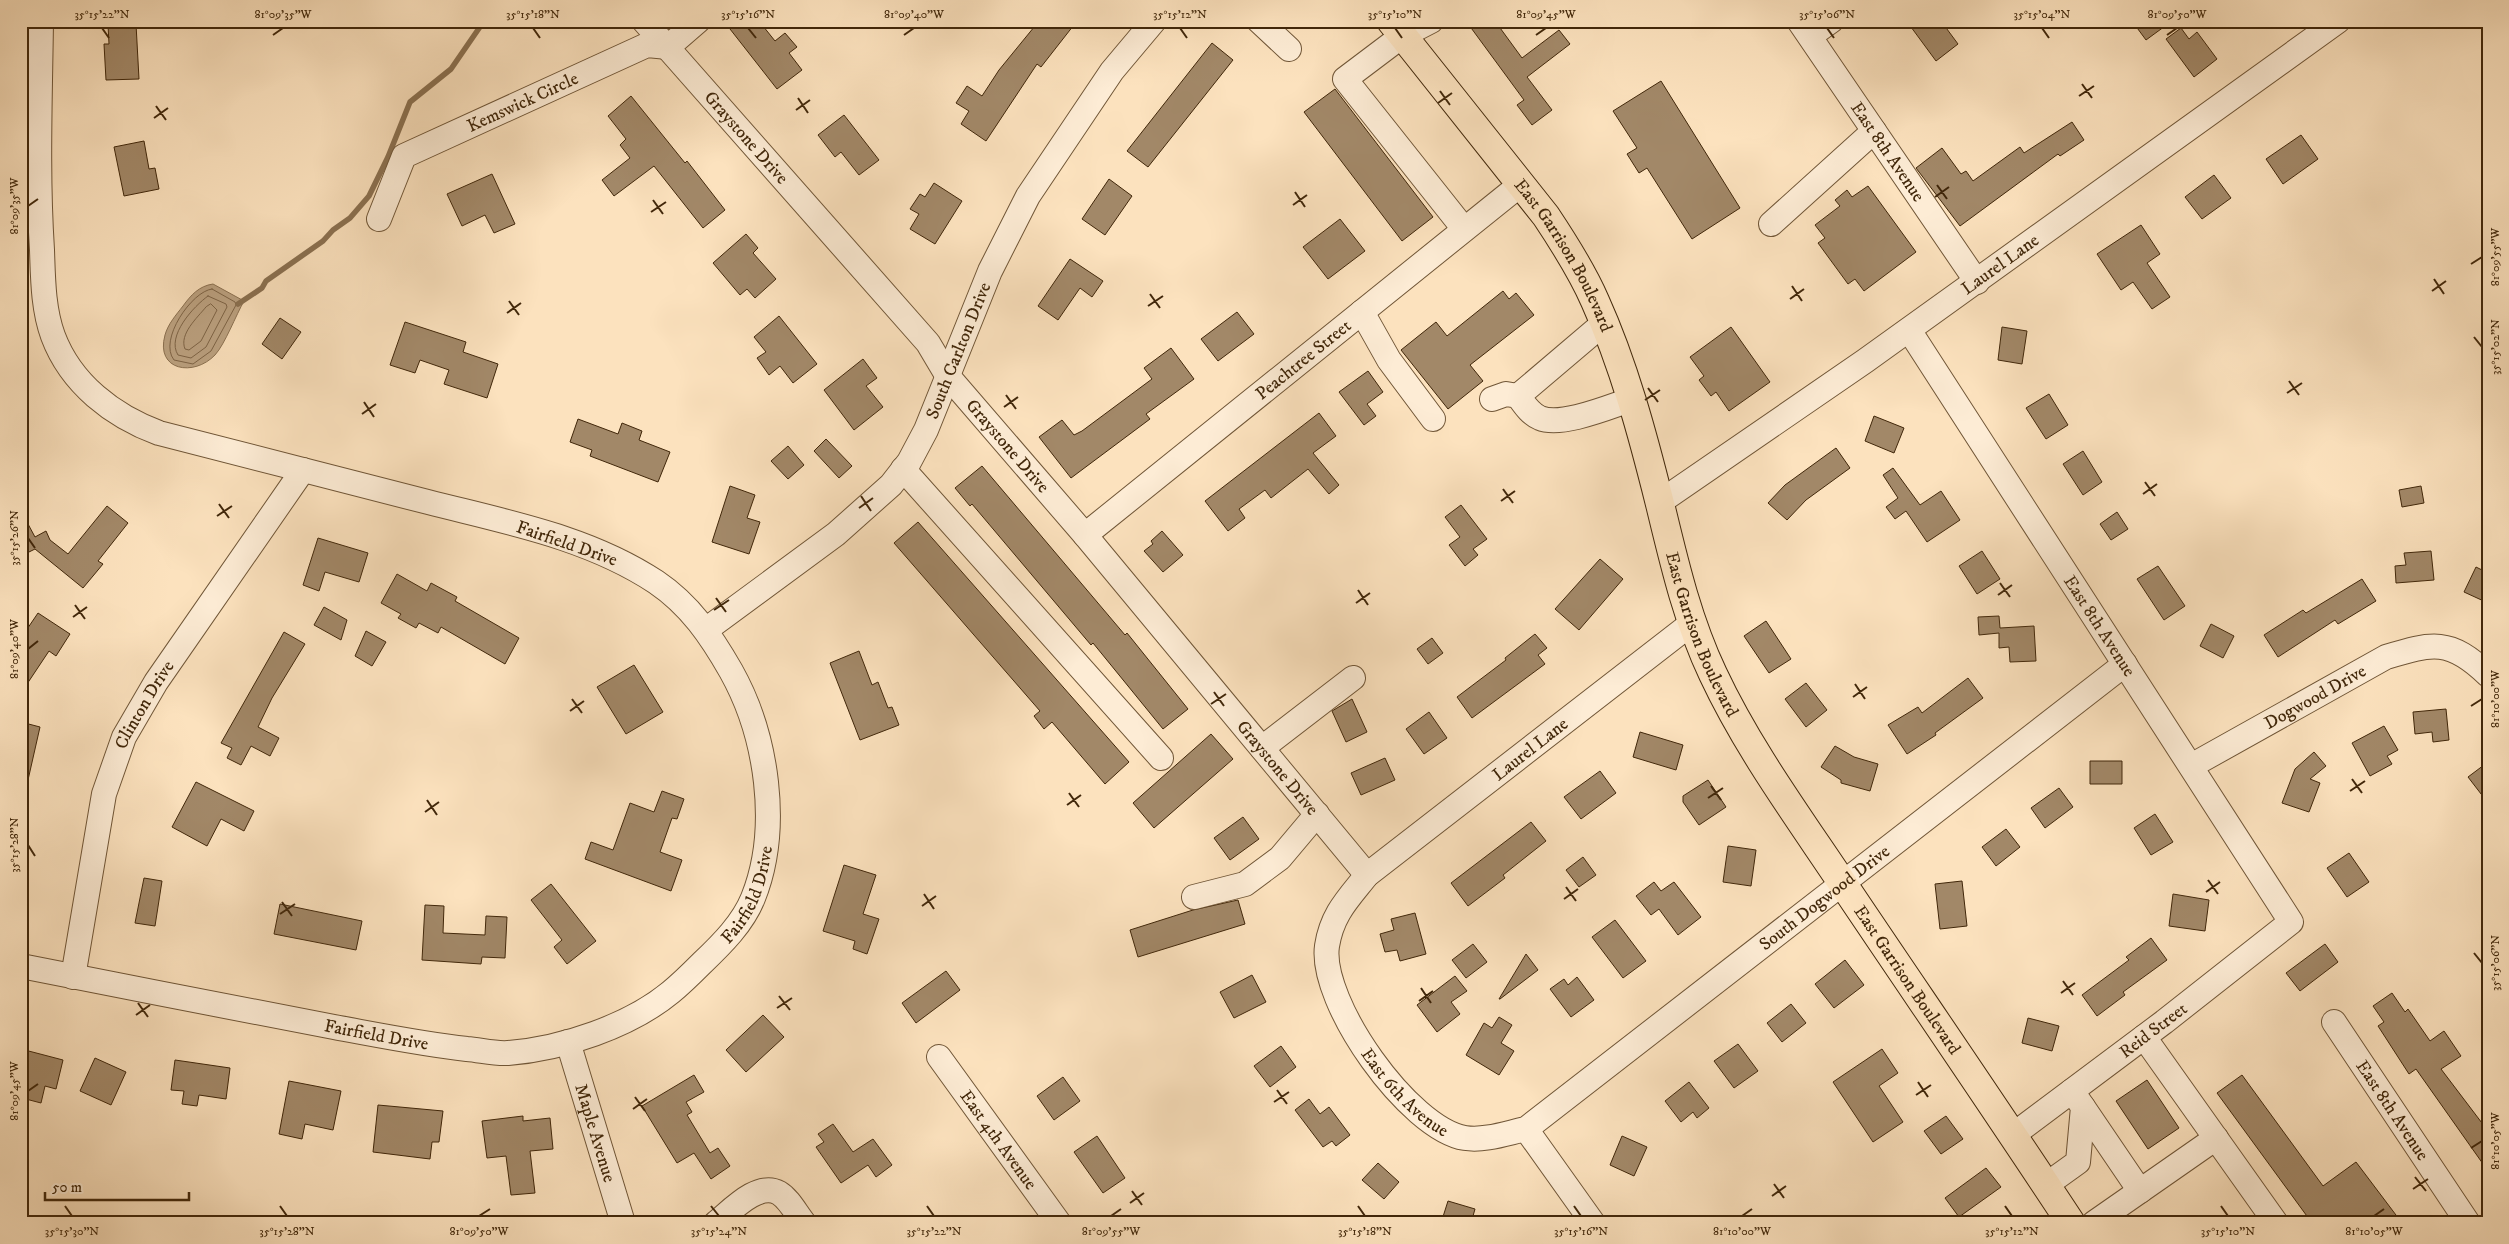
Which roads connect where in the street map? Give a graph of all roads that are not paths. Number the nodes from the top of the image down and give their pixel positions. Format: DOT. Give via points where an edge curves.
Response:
graph roads {
  1 [pos="41,21"];
  2 [pos="644,21"];
  3 [pos="698,21"];
  4 [pos="1154,21"];
  5 [pos="1259,21"];
  6 [pos="1431,21"];
  7 [pos="1831,21"];
  8 [pos="2338,21"];
  9 [pos="1397,28"];
  10 [pos="1804,29"];
  11 [pos="668,47"];
  12 [pos="1289,49"];
  13 [pos="1874,131"];
  14 [pos="29,181"];
  15 [pos="1521,184"];
  16 [pos="379,220"];
  17 [pos="1771,224"];
  18 [pos="1464,229"];
  19 [pos="1977,282"];
  20 [pos="1362,312"];
  21 [pos="1604,322"];
  22 [pos="1909,330"];
  23 [pos="947,375"];
  24 [pos="1518,396"];
  25 [pos="1492,399"];
  26 [pos="1630,400"];
  27 [pos="1433,419"];
  28 [pos="303,470"];
  29 [pos="903,470"];
  30 [pos="1660,502"];
  31 [pos="1085,535"];
  32 [pos="1692,623"];
  33 [pos="707,629"];
  34 [pos="2125,664"];
  35 [pos="2488,675"];
  36 [pos="1353,678"];
  37 [pos="1262,748"];
  38 [pos="1161,758"];
  39 [pos="2191,766"];
  40 [pos="1317,814"];
  41 [pos="1368,875"];
  42 [pos="1843,883"];
  43 [pos="1194,896"];
  44 [pos="2291,922"];
  45 [pos="21,966"];
  46 [pos="73,977"];
  47 [pos="2334,1022"];
  48 [pos="2144,1037"];
  49 [pos="568,1042"];
  50 [pos="939,1057"];
  51 [pos="2078,1099"];
  52 [pos="1526,1129"];
  53 [pos="2013,1136"];
  54 [pos="2216,1138"];
  55 [pos="2046,1185"];
  56 [pos="2140,1191"];
  57 [pos="624,1223"];
  58 [pos="716,1223"];
  59 [pos="804,1223"];
  60 [pos="1058,1223"];
  61 [pos="1593,1223"];
  62 [pos="2071,1223"];
  63 [pos="2094,1223"];
  64 [pos="2276,1223"];
  65 [pos="2468,1223"];
  1 -- 14 [label="street, Fairfield Drive"];
  2 -- 11 [label="street, Graystone Drive"];
  3 -- 11 [label="street"];
  4 -- 23 [label="street, South Carlton Drive" via="1112,71 1028,196 990,272"];
  5 -- 12 [label="street"];
  6 -- 9 [label="street"];
  7 -- 10 [label="street"];
  8 -- 19 [label="street, Laurel Lane"];
  9 -- 15 [label="main road, East Garrison Boulevard"];
  9 -- 18 [label="street" via="1345,79"];
  10 -- 13 [label="street, East 8th Avenue"];
  11 -- 16 [label="street, Kemswick Circle" via="647,45 404,156"];
  11 -- 23 [label="street, Graystone Drive" via="928,343"];
  13 -- 17 [label="street"];
  13 -- 19 [label="street, East 8th Avenue"];
  14 -- 28 [label="street, Fairfield Drive" via="44,297 53,336 66,361 91,393 120,415 160,433"];
  15 -- 18 [label="street, Peachtree Street"];
  15 -- 21 [label="main road, East Garrison Boulevard" via="1566,247"];
  18 -- 20 [label="street, Peachtree Street"];
  19 -- 22 [label="street, Laurel Lane"];
  20 -- 27 [label="street" via="1389,360"];
  20 -- 31 [label="street, Peachtree Street"];
  21 -- 24 [label="street"];
  21 -- 26 [label="main road, East Garrison Boulevard"];
  22 -- 30 [label="street, Laurel Lane"];
  22 -- 34 [label="street, East 8th Avenue"];
  23 -- 29 [label="street, South Carlton Drive" via="926,430"];
  23 -- 31 [label="street, Graystone Drive"];
  24 -- 25 [label="street" via="1506,394"];
  24 -- 26 [label="street" via="1540,418 1556,420"];
  26 -- 30 [label="main road, East Garrison Boulevard"];
  28 -- 33 [label="street, Fairfield Drive" via="511,523 600,550 661,586"];
  28 -- 46 [label="street, Clinton Drive" via="156,682 124,737 104,794"];
  29 -- 33 [label="street, South Carlton Drive" via="868,508 836,534"];
  29 -- 38 [label="street"];
  30 -- 32 [label="main road, East Garrison Boulevard"];
  31 -- 37 [label="street, Graystone Drive"];
  32 -- 41 [label="street, Laurel Lane"];
  32 -- 42 [label="main road, East Garrison Boulevard" via="1731,710 1781,792"];
  33 -- 49 [label="street, Fairfield Drive" via="742,692 754,720 761,749 766,780 766,842 752,901 737,926 716,950 671,992 646,1010"];
  34 -- 39 [label="street, East 8th Avenue"];
  34 -- 42 [label="street, South Dogwood Drive"];
  35 -- 39 [label="street, Dogwood Drive" via="2477,664 2445,646 2419,647 2386,657"];
  36 -- 37 [label="street"];
  37 -- 40 [label="street, Graystone Drive"];
  39 -- 44 [label="street, East 8th Avenue"];
  40 -- 41 [label="street, Graystone Drive"];
  40 -- 43 [label="street" via="1280,858 1245,884"];
  41 -- 52 [label="street, East 6th Avenue" via="1333,918 1327,948 1331,978 1355,1035 1391,1085 1438,1125 1465,1138"];
  42 -- 52 [label="street, South Dogwood Drive"];
  42 -- 53 [label="main road, East Garrison Boulevard"];
  44 -- 48 [label="street, Reid Street"];
  45 -- 46 [label="street, Fairfield Drive"];
  46 -- 49 [label="street, Fairfield Drive" via="430,1045 505,1053"];
  47 -- 65 [label="street, East 8th Avenue"];
  48 -- 51 [label="street, Reid Street"];
  48 -- 54 [label="street"];
  49 -- 57 [label="street, Maple Avenue"];
  50 -- 60 [label="street, East 4th Avenue"];
  51 -- 53 [label="street, Reid Street"];
  51 -- 55 [label="street" via="2078,1162"];
  51 -- 56 [label="street"];
  52 -- 61 [label="street"];
  53 -- 55 [label="main road, East Garrison Boulevard"];
  54 -- 56 [label="street"];
  54 -- 64 [label="street"];
  55 -- 62 [label="main road, East Garrison Boulevard"];
  56 -- 63 [label="street"];
  58 -- 59 [label="street" via="746,1199 770,1190 784,1197"];
}
